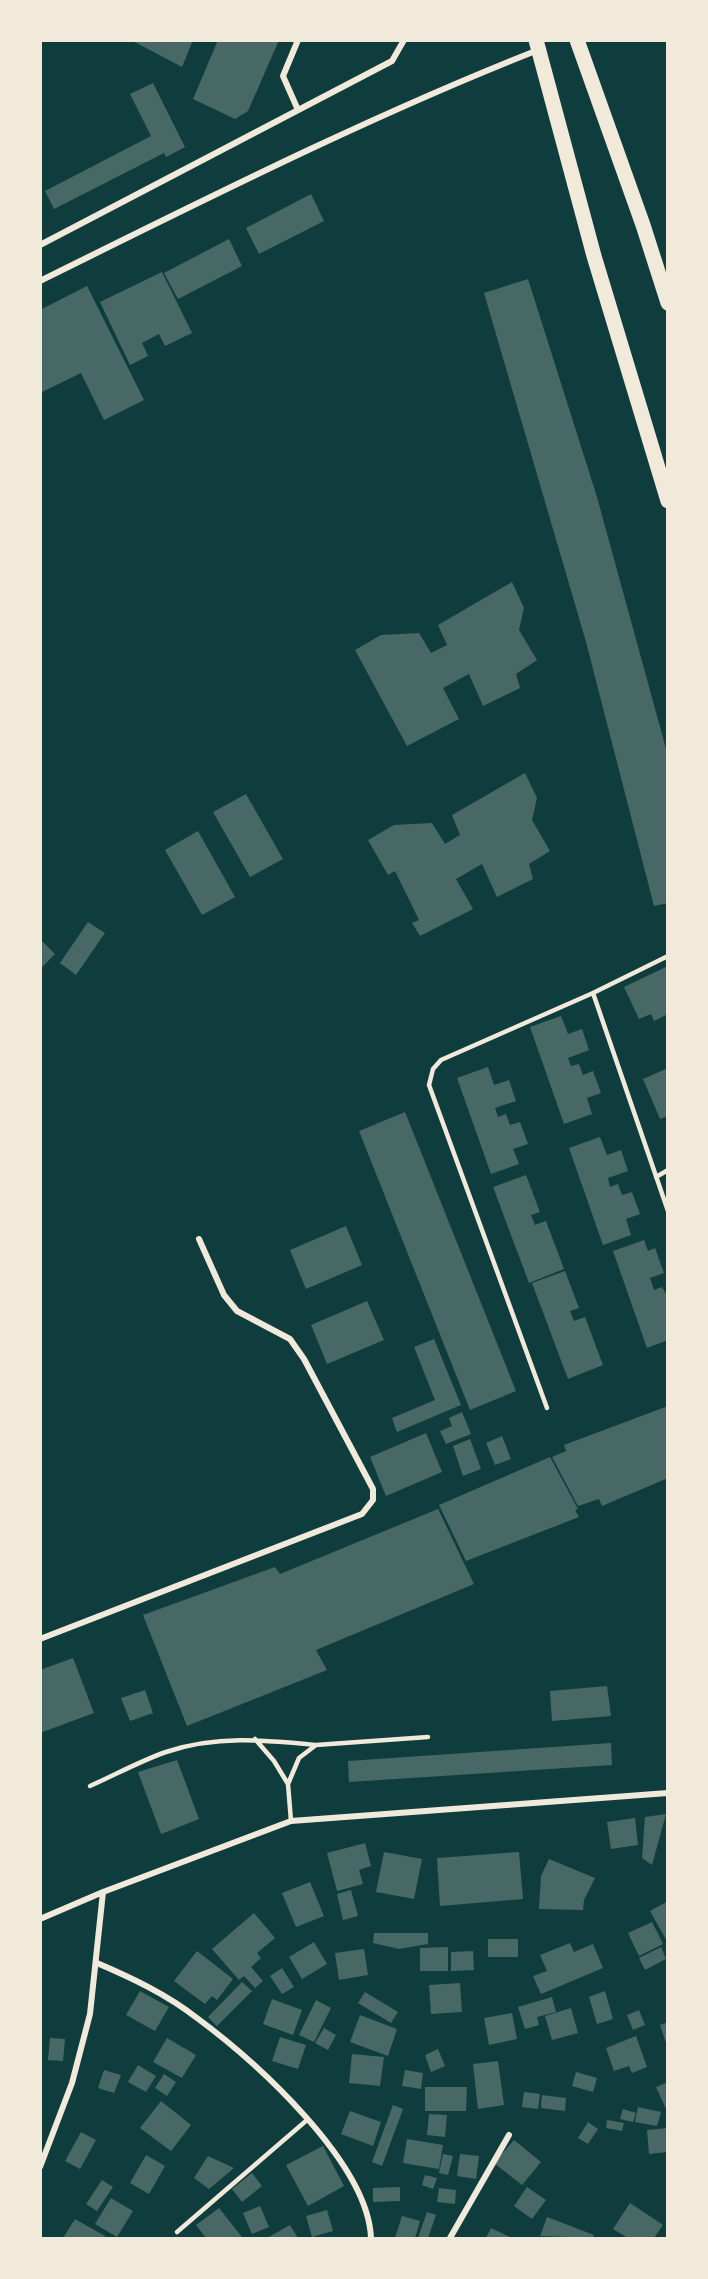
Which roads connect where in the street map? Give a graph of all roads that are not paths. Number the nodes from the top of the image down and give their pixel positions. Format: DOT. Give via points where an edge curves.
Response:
graph roads {
  1 [pos="298,40"];
  2 [pos="404,40"];
  3 [pos="577,40"];
  4 [pos="537,45"];
  5 [pos="298,110"];
  6 [pos="40,245"];
  7 [pos="40,280"];
  8 [pos="668,303"];
  9 [pos="668,501"];
  10 [pos="668,956"];
  11 [pos="593,993"];
  12 [pos="668,1170"];
  13 [pos="656,1177"];
  14 [pos="668,1211"];
  15 [pos="199,1239"];
  16 [pos="547,1408"];
  17 [pos="40,1639"];
  18 [pos="428,1737"];
  19 [pos="255,1739"];
  20 [pos="316,1745"];
  21 [pos="288,1784"];
  22 [pos="90,1786"];
  23 [pos="668,1793"];
  24 [pos="291,1821"];
  25 [pos="103,1892"];
  26 [pos="40,1919"];
  27 [pos="97,1963"];
  28 [pos="307,2120"];
  29 [pos="509,2135"];
  30 [pos="40,2167"];
  31 [pos="177,2232"];
  32 [pos="371,2238"];
  33 [pos="450,2238"];
  1 -- 5 [label="street" via="283,76"];
  2 -- 5 [label="street" via="392,61"];
  3 -- 8 [label="main road"];
  4 -- 7 [label="street"];
  4 -- 9 [label="main road" via="594,256"];
  5 -- 6 [label="street"];
  10 -- 11 [label="lane"];
  11 -- 13 [label="lane"];
  11 -- 16 [label="lane" via="441,1060 433,1069 429,1085"];
  12 -- 13 [label="lane"];
  13 -- 14 [label="lane"];
  15 -- 17 [label="street" via="224,1295 237,1311 291,1339 373,1489 373,1500 362,1514"];
  18 -- 20 [label="lane"];
  19 -- 20 [label="lane"];
  19 -- 21 [label="lane"];
  19 -- 22 [label="lane" via="216,1741 166,1752"];
  20 -- 21 [label="lane" via="299,1758"];
  21 -- 24 [label="lane"];
  23 -- 24 [label="street"];
  24 -- 25 [label="street"];
  25 -- 26 [label="street"];
  25 -- 27 [label="street"];
  27 -- 28 [label="street" via="144,1984 196,2017 255,2065"];
  27 -- 30 [label="street" via="90,2014 72,2083"];
  28 -- 31 [label="lane"];
  28 -- 32 [label="street" via="357,2187"];
  29 -- 33 [label="street"];
}
